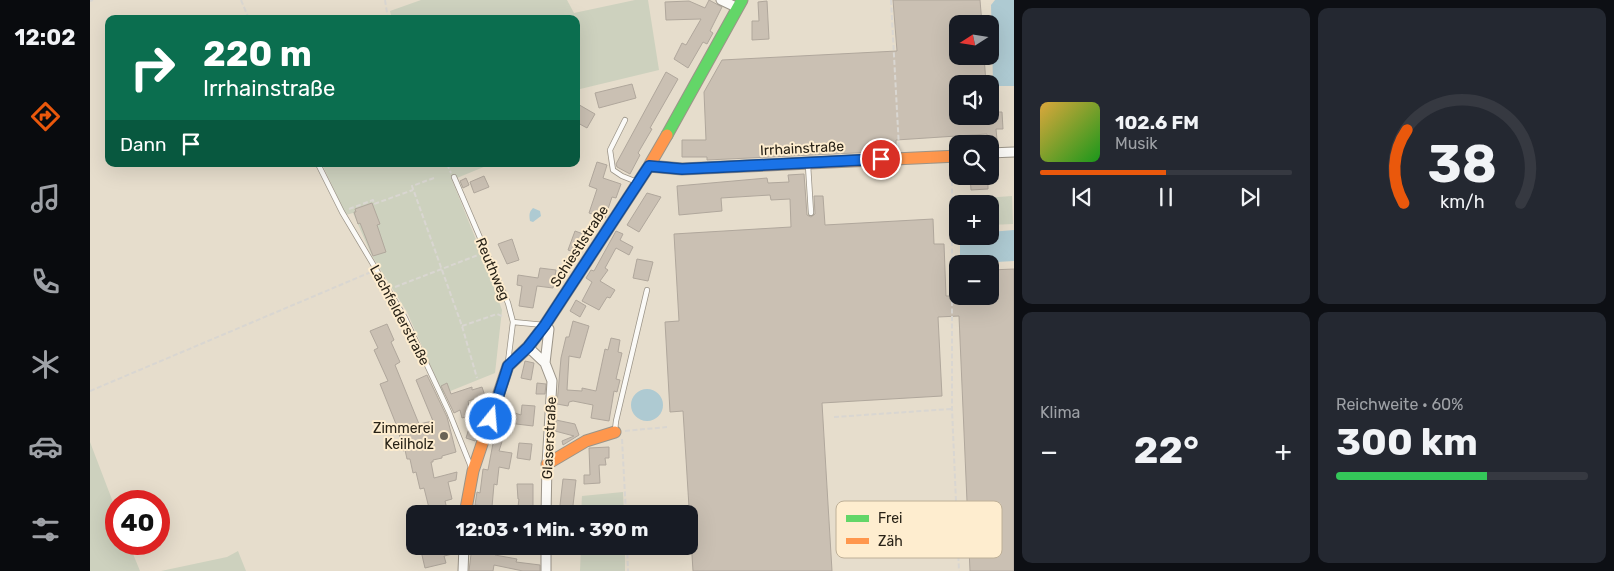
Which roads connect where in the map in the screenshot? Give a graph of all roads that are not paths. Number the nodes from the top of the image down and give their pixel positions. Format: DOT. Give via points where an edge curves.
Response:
graph roads {
  1 [pos="721,0"];
  2 [pos="740,4"];
  3 [pos="625,120"];
  4 [pos="1014,152"];
  5 [pos="999,153"];
  6 [pos="949,156"];
  7 [pos="807,163"];
  8 [pos="649,166"];
  9 [pos="320,167"];
  10 [pos="454,177"];
  11 [pos="638,182"];
  12 [pos="811,213"];
  13 [pos="647,290"];
  14 [pos="513,322"];
  15 [pos="545,325"];
  16 [pos="528,347"];
  17 [pos="545,363"];
  18 [pos="508,366"];
  19 [pos="615,432"];
  20 [pos="547,464"];
  21 [pos="473,471"];
  22 [pos="466,505"];
  23 [pos="546,505"];
  24 [pos="464,555"];
  25 [pos="546,555"];
  26 [pos="463,571"];
  27 [pos="546,571"];
  1 -- 2 [label="street"];
  2 -- 8 [label="street, Schiestlstraße"];
  3 -- 11 [label="lane" via="610,150 613,170"];
  4 -- 5 [label="street"];
  6 -- 7 [label="street, Irrhainstraße"];
  7 -- 8 [label="street, Irrhainstraße" via="682,169"];
  7 -- 12 [label="lane"];
  8 -- 11 [label="street, Schiestlstraße"];
  9 -- 21 [label="lane, Lachfelderstraße" via="405,318"];
  10 -- 14 [label="lane, Reuthweg" via="508,303"];
  11 -- 15 [label="street, Schiestlstraße"];
  13 -- 19 [label="lane"];
  14 -- 15 [label="lane"];
  14 -- 18 [label="lane, Reuthweg"];
  15 -- 16 [label="street, Schiestlstraße"];
  15 -- 17 [label="street, Glaserstraße" via="549,329"];
  16 -- 17 [label="street"];
  16 -- 18 [label="street, Schiestlstraße"];
  17 -- 20 [label="street, Glaserstraße" via="552,381"];
  18 -- 21 [label="street, Schiestlstraße"];
  19 -- 20 [label="street" via="586,441"];
  20 -- 23 [label="street, Glaserstraße"];
  21 -- 22 [label="street, Schiestlstraße"];
  24 -- 26 [label="street"];
  25 -- 27 [label="street"];
}
